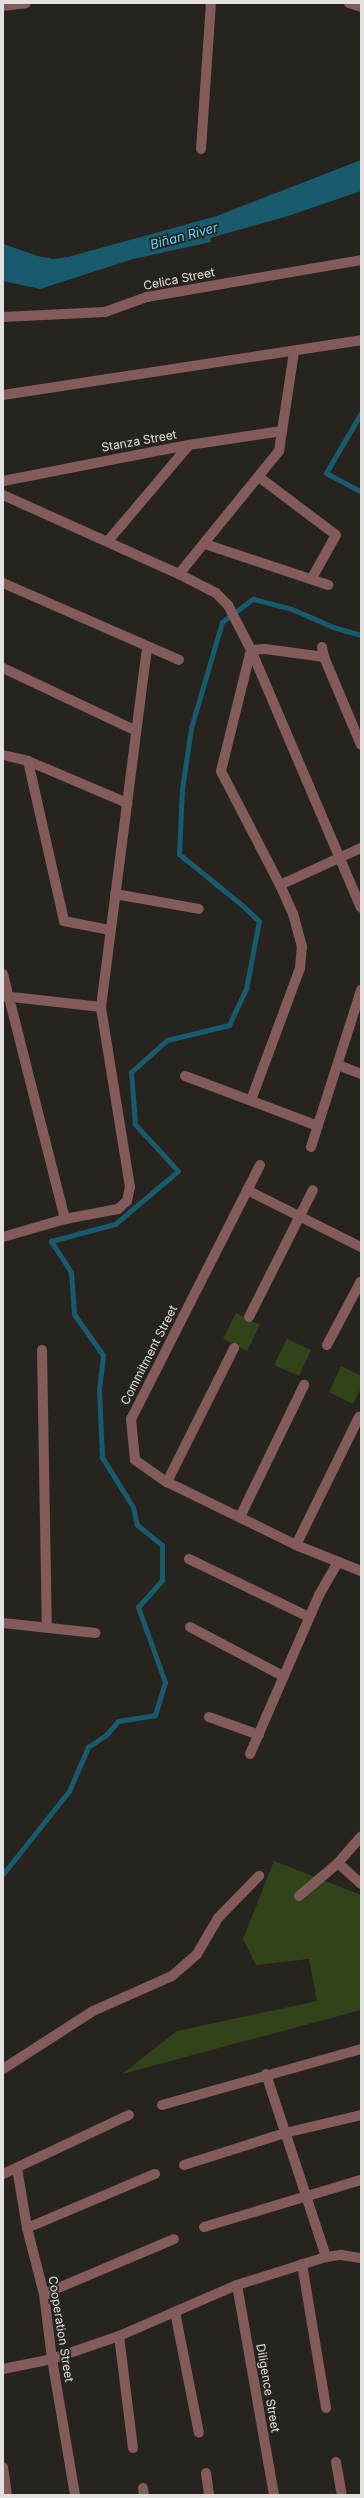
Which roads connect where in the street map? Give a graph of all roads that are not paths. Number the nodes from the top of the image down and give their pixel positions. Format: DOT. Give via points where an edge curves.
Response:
graph roads {
  1 [pos="26,3"];
  2 [pos="211,3"];
  3 [pos="349,3"];
  4 [pos="3,6"];
  5 [pos="361,7"];
  6 [pos="201,149"];
  7 [pos="361,260"];
  8 [pos="3,317"];
  9 [pos="361,340"];
  10 [pos="294,352"];
  11 [pos="3,395"];
  12 [pos="282,431"];
  13 [pos="189,445"];
  14 [pos="259,477"];
  15 [pos="3,480"];
  16 [pos="3,495"];
  17 [pos="108,541"];
  18 [pos="205,544"];
  19 [pos="179,574"];
  20 [pos="312,578"];
  21 [pos="3,582"];
  22 [pos="328,585"];
  23 [pos="322,647"];
  24 [pos="147,648"];
  25 [pos="251,650"];
  26 [pos="324,657"];
  27 [pos="178,660"];
  28 [pos="3,668"];
  29 [pos="136,731"];
  30 [pos="361,745"];
  31 [pos="3,755"];
  32 [pos="28,761"];
  33 [pos="127,804"];
  34 [pos="361,848"];
  35 [pos="340,858"];
  36 [pos="280,885"];
  37 [pos="115,894"];
  38 [pos="361,908"];
  39 [pos="199,909"];
  40 [pos="110,930"];
  41 [pos="3,974"];
  42 [pos="361,990"];
  43 [pos="6,996"];
  44 [pos="101,1007"];
  45 [pos="338,1065"];
  46 [pos="361,1074"];
  47 [pos="185,1076"];
  48 [pos="251,1100"];
  49 [pos="318,1126"];
  50 [pos="311,1147"];
  51 [pos="260,1165"];
  52 [pos="247,1190"];
  53 [pos="313,1190"];
  54 [pos="300,1216"];
  55 [pos="66,1219"];
  56 [pos="3,1237"];
  57 [pos="361,1247"];
  58 [pos="361,1281"];
  59 [pos="249,1317"];
  60 [pos="327,1345"];
  61 [pos="234,1348"];
  62 [pos="42,1350"];
  63 [pos="304,1386"];
  64 [pos="359,1417"];
  65 [pos="166,1482"];
  66 [pos="240,1517"];
  67 [pos="296,1545"];
  68 [pos="189,1559"];
  69 [pos="338,1562"];
  70 [pos="360,1567"];
  71 [pos="310,1618"];
  72 [pos="3,1623"];
  73 [pos="47,1627"];
  74 [pos="190,1627"];
  75 [pos="95,1633"];
  76 [pos="283,1676"];
  77 [pos="209,1717"];
  78 [pos="259,1735"];
  79 [pos="250,1754"];
  80 [pos="361,1837"];
  81 [pos="338,1863"];
  82 [pos="259,1876"];
  83 [pos="361,1884"];
  84 [pos="299,1896"];
  85 [pos="361,2049"];
  86 [pos="3,2069"];
  87 [pos="266,2074"];
  88 [pos="162,2105"];
  89 [pos="129,2115"];
  90 [pos="361,2115"];
  91 [pos="285,2133"];
  92 [pos="184,2165"];
  93 [pos="17,2168"];
  94 [pos="3,2174"];
  95 [pos="155,2174"];
  96 [pos="361,2180"];
  97 [pos="306,2196"];
  98 [pos="204,2227"];
  99 [pos="27,2228"];
  100 [pos="174,2239"];
  101 [pos="326,2257"];
  102 [pos="361,2258"];
  103 [pos="302,2264"];
  104 [pos="236,2285"];
  105 [pos="44,2294"];
  106 [pos="175,2312"];
  107 [pos="118,2336"];
  108 [pos="52,2359"];
  109 [pos="3,2369"];
  110 [pos="326,2408"];
  111 [pos="199,2433"];
  112 [pos="133,2448"];
  113 [pos="336,2462"];
  114 [pos="3,2467"];
  115 [pos="206,2473"];
  116 [pos="7,2495"];
  117 [pos="75,2495"];
  118 [pos="209,2495"];
  119 [pos="274,2495"];
  120 [pos="342,2495"];
  1 -- 4 [label="street"];
  2 -- 6 [label="street"];
  3 -- 5 [label="street"];
  7 -- 8 [label="street, Celica Street" via="147,297 105,312"];
  9 -- 10 [label="street"];
  10 -- 11 [label="street"];
  10 -- 12 [label="street"];
  12 -- 13 [label="street, Stanza Street"];
  12 -- 14 [label="street" via="278,451"];
  13 -- 15 [label="street, Stanza Street"];
  13 -- 17 [label="street"];
  14 -- 18 [label="street"];
  14 -- 20 [label="street" via="336,535"];
  16 -- 17 [label="street"];
  17 -- 19 [label="street"];
  18 -- 19 [label="street"];
  18 -- 20 [label="street"];
  19 -- 25 [label="street" via="216,593 228,605"];
  20 -- 22 [label="street"];
  21 -- 24 [label="street"];
  23 -- 26 [label="street"];
  24 -- 27 [label="street"];
  24 -- 29 [label="street"];
  25 -- 26 [label="street" via="265,649"];
  25 -- 35 [label="street"];
  25 -- 36 [label="street" via="221,771"];
  26 -- 30 [label="street"];
  28 -- 29 [label="street"];
  29 -- 33 [label="street"];
  31 -- 32 [label="street"];
  32 -- 33 [label="street"];
  32 -- 40 [label="street" via="64,921"];
  33 -- 37 [label="street"];
  34 -- 35 [label="street"];
  35 -- 36 [label="street"];
  35 -- 38 [label="street"];
  36 -- 48 [label="street" via="299,933 302,947 300,968"];
  37 -- 39 [label="street"];
  37 -- 40 [label="street"];
  40 -- 44 [label="street"];
  41 -- 43 [label="street"];
  42 -- 45 [label="street"];
  43 -- 44 [label="street"];
  43 -- 55 [label="street"];
  44 -- 55 [label="street" via="130,1194 118,1209"];
  45 -- 46 [label="street"];
  45 -- 49 [label="street"];
  47 -- 48 [label="street"];
  48 -- 49 [label="street"];
  49 -- 50 [label="street"];
  51 -- 52 [label="street, Commitment Street"];
  52 -- 54 [label="street"];
  52 -- 65 [label="street, Commitment Street" via="131,1419 135,1460"];
  53 -- 54 [label="street"];
  54 -- 57 [label="street"];
  54 -- 59 [label="street"];
  55 -- 56 [label="street"];
  58 -- 60 [label="street"];
  61 -- 65 [label="street"];
  62 -- 73 [label="street"];
  63 -- 66 [label="street"];
  64 -- 67 [label="street"];
  65 -- 66 [label="street, Commitment Street"];
  66 -- 67 [label="street, Commitment Street"];
  67 -- 69 [label="street, Commitment Street"];
  68 -- 71 [label="street"];
  69 -- 70 [label="street, Commitment Street"];
  69 -- 71 [label="street"];
  71 -- 76 [label="street"];
  72 -- 73 [label="street"];
  73 -- 75 [label="street"];
  74 -- 76 [label="street"];
  76 -- 78 [label="street"];
  77 -- 78 [label="street"];
  78 -- 79 [label="street"];
  80 -- 81 [label="street"];
  81 -- 83 [label="street"];
  81 -- 84 [label="street"];
  82 -- 86 [label="street" via="218,1918 197,1954 172,1976 93,2011"];
  85 -- 87 [label="street"];
  87 -- 88 [label="street"];
  87 -- 91 [label="street"];
  89 -- 93 [label="street"];
  90 -- 91 [label="street"];
  91 -- 92 [label="street"];
  91 -- 97 [label="street"];
  93 -- 94 [label="street"];
  93 -- 99 [label="street, Cooperation Street"];
  95 -- 99 [label="street"];
  96 -- 97 [label="street"];
  97 -- 98 [label="street"];
  97 -- 101 [label="street"];
  99 -- 105 [label="street, Cooperation Street"];
  100 -- 105 [label="street"];
  101 -- 102 [label="street" via="341,2255"];
  101 -- 103 [label="street"];
  103 -- 104 [label="street"];
  103 -- 110 [label="street"];
  104 -- 106 [label="street"];
  104 -- 119 [label="street, Diligence Street"];
  105 -- 108 [label="street, Cooperation Street"];
  106 -- 107 [label="street"];
  106 -- 111 [label="street"];
  107 -- 108 [label="street"];
  107 -- 112 [label="street"];
  108 -- 109 [label="street"];
  108 -- 117 [label="street, Cooperation Street"];
  113 -- 120 [label="street"];
  114 -- 116 [label="street"];
  115 -- 118 [label="street"];
}
